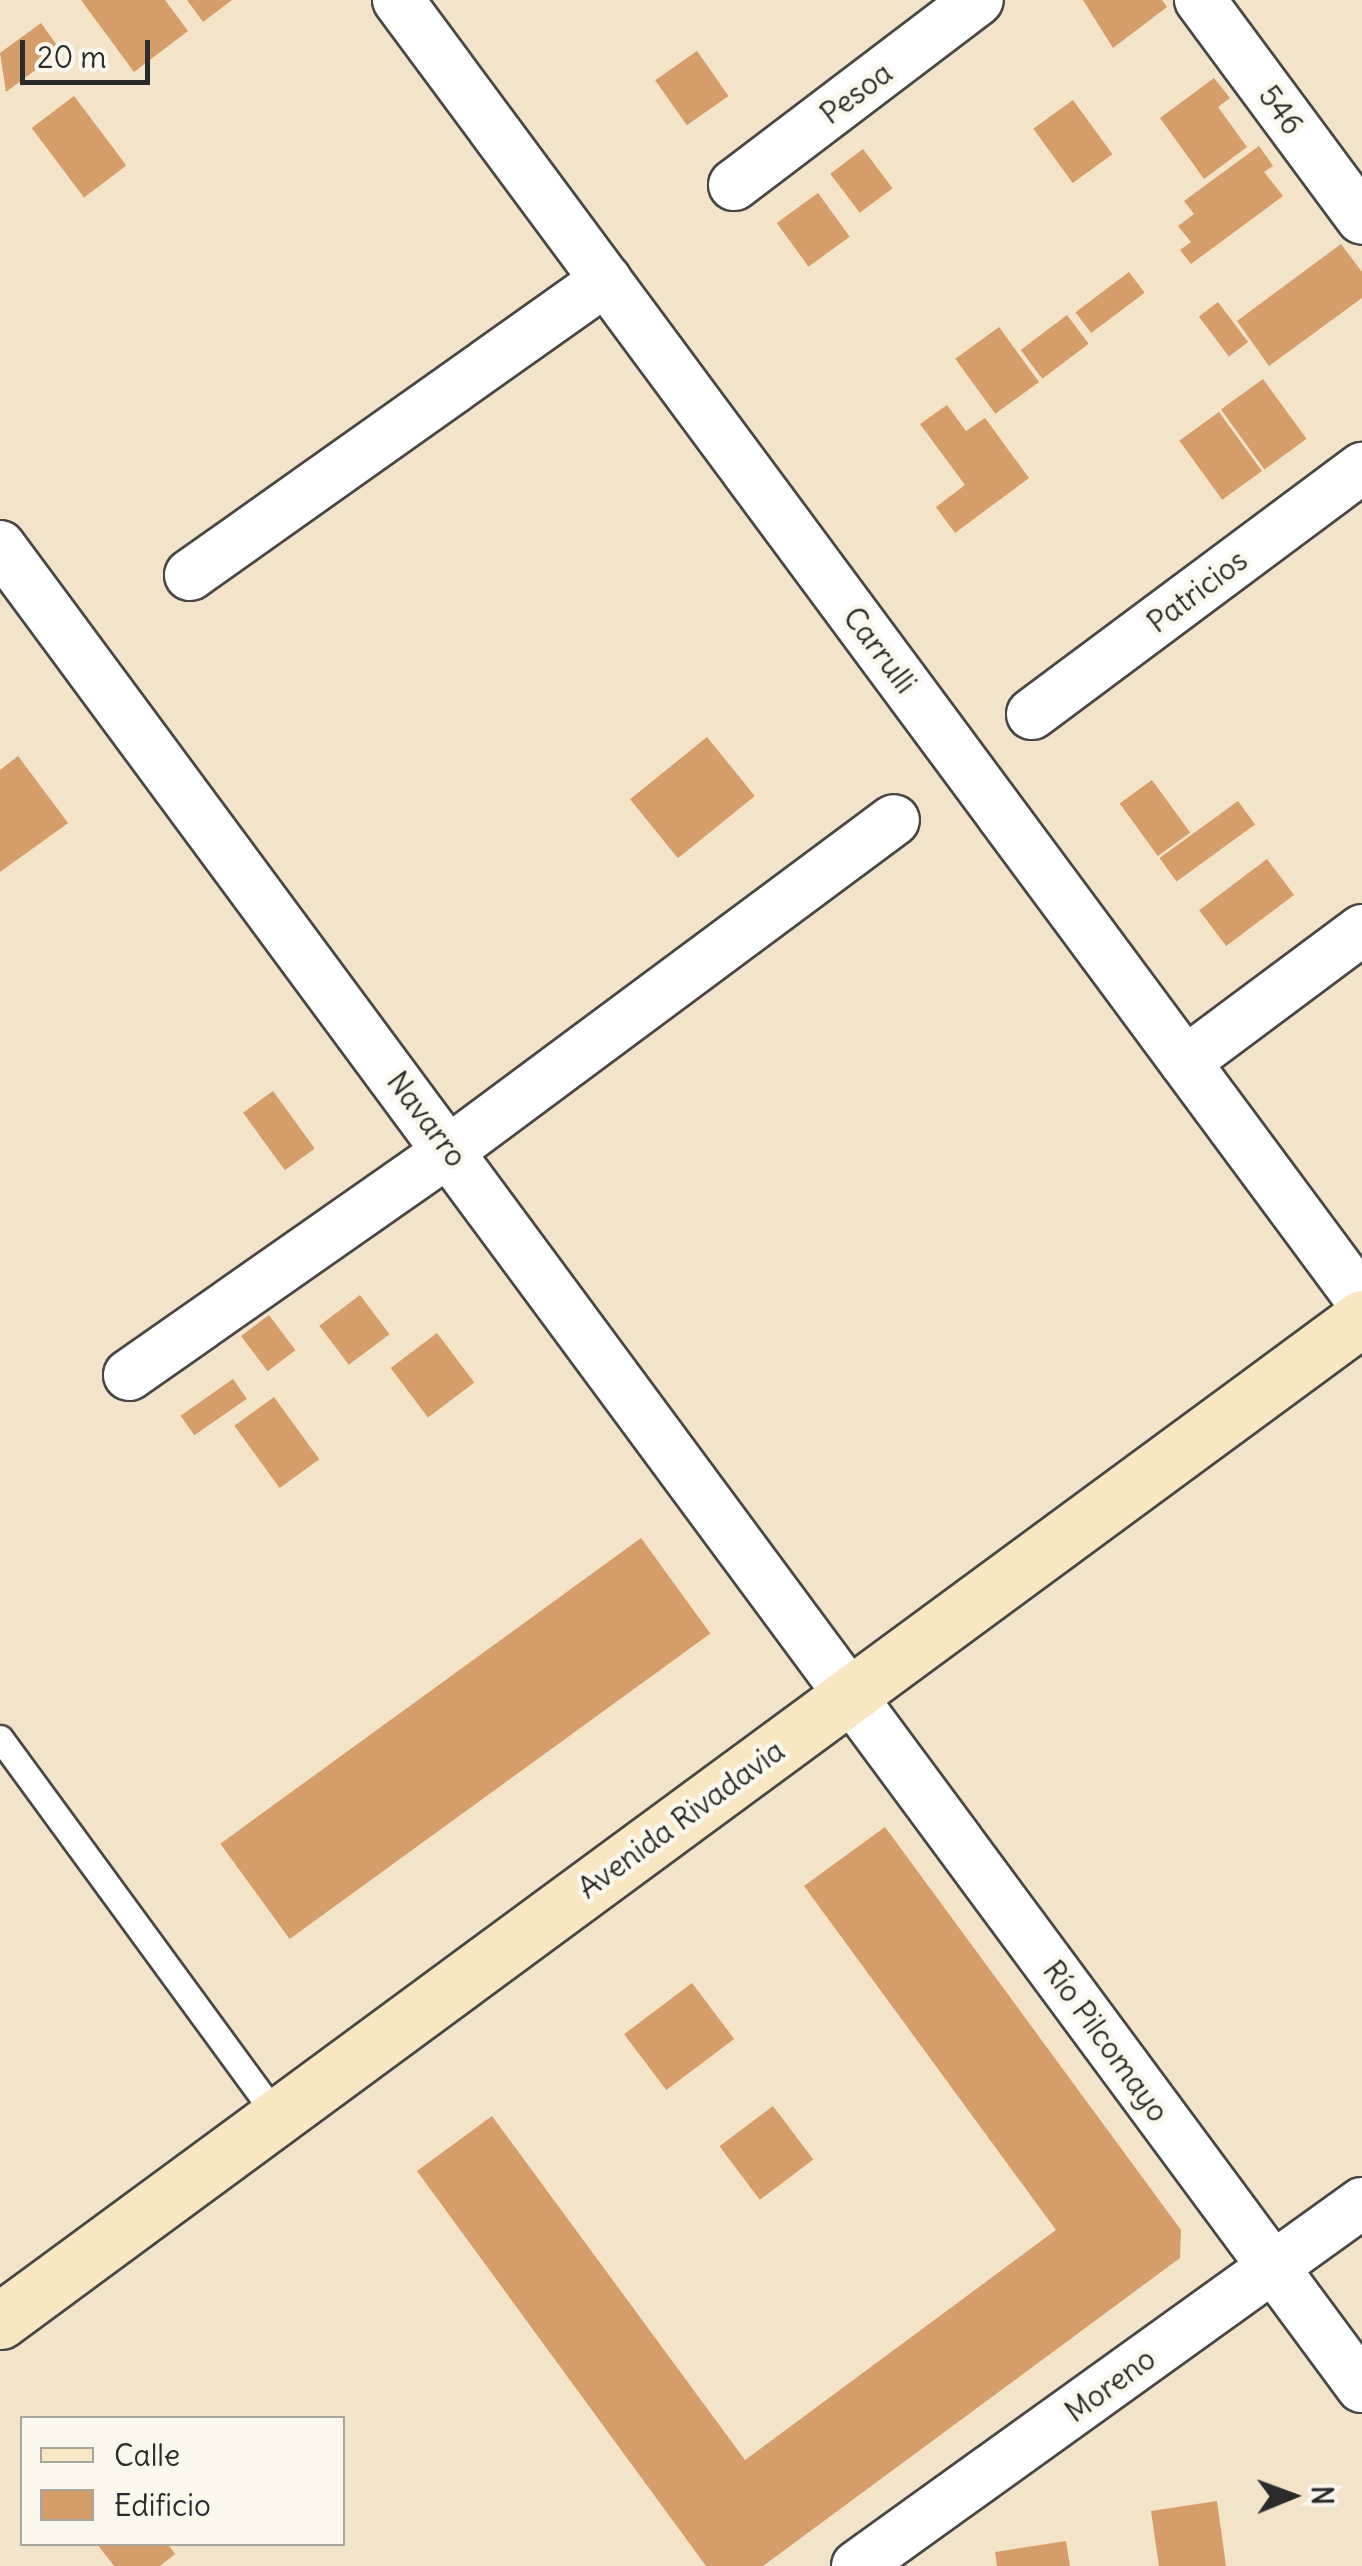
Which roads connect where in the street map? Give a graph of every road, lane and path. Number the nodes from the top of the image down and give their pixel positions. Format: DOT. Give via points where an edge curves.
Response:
graph roads {
  1 [pos="398,0"];
  2 [pos="978,0"];
  3 [pos="1200,0"];
  4 [pos="734,185"];
  5 [pos="1362,219"];
  6 [pos="606,280"];
  7 [pos="1362,468"];
  8 [pos="0,546"];
  9 [pos="190,575"];
  10 [pos="1032,714"];
  11 [pos="894,820"];
  12 [pos="1362,930"];
  13 [pos="1185,1062"];
  14 [pos="450,1150"];
  15 [pos="1362,1301"];
  16 [pos="1362,1318"];
  17 [pos="130,1375"];
  18 [pos="852,1693"];
  19 [pos="0,1738"];
  20 [pos="278,2116"];
  21 [pos="1362,2203"];
  22 [pos="1272,2269"];
  23 [pos="0,2321"];
  24 [pos="1362,2387"];
  25 [pos="857,2566"];
  1 -- 6 [label="street, Carrulli"];
  2 -- 4 [label="street, Pesoa"];
  3 -- 5 [label="street, 546"];
  6 -- 9 [label="street"];
  6 -- 13 [label="street, Carrulli"];
  7 -- 10 [label="street, Patricios"];
  8 -- 14 [label="street, Navarro"];
  11 -- 14 [label="street"];
  12 -- 13 [label="street"];
  13 -- 15 [label="street, Carrulli"];
  14 -- 17 [label="street"];
  14 -- 18 [label="street, Navarro"];
  16 -- 18 [label="main road, Avenida Rivadavia"];
  18 -- 20 [label="main road, Avenida Rivadavia"];
  18 -- 22 [label="street, Río Pilcomayo"];
  19 -- 20 [label="lane"];
  20 -- 23 [label="main road, Avenida Rivadavia"];
  21 -- 22 [label="street, Moreno"];
  22 -- 24 [label="street, Río Pilcomayo"];
  22 -- 25 [label="street, Moreno"];
}
